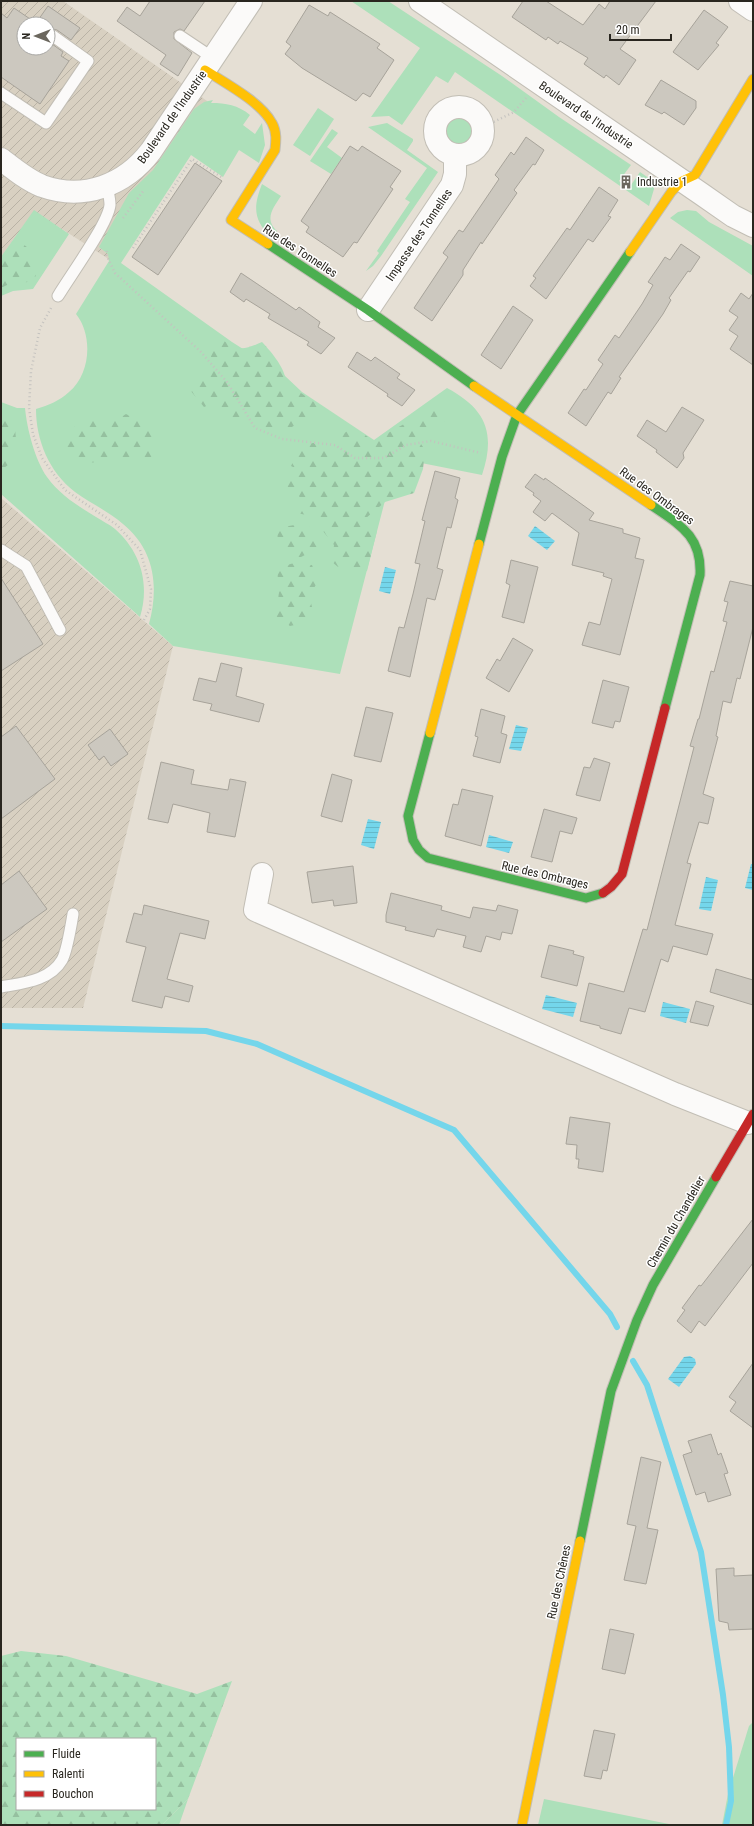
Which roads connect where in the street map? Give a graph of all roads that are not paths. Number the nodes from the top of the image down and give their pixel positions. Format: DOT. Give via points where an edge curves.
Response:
graph roads {
  1 [pos="251,1"];
  2 [pos="420,1"];
  3 [pos="740,1"];
  4 [pos="753,10"];
  5 [pos="180,36"];
  6 [pos="56,38"];
  7 [pos="209,64"];
  8 [pos="753,79"];
  9 [pos="1,93"];
  10 [pos="455,156"];
  11 [pos="1,160"];
  12 [pos="682,181"];
  13 [pos="107,186"];
  14 [pos="753,226"];
  15 [pos="58,296"];
  16 [pos="368,310"];
  17 [pos="517,415"];
  18 [pos="1,550"];
  19 [pos="60,630"];
  20 [pos="262,874"];
  21 [pos="73,914"];
  22 [pos="1,987"];
  23 [pos="750,1118"];
  24 [pos="628,1345"];
  25 [pos="522,1825"];
  1 -- 7 [label="street, Boulevard de l'Industrie"];
  2 -- 12 [label="street, Boulevard de l'Industrie"];
  3 -- 4 [label="street"];
  5 -- 7 [label="lane"];
  6 -- 9 [label="lane" via="88,61 46,123"];
  7 -- 13 [label="street, Boulevard de l'Industrie" via="144,161 126,176"];
  7 -- 16 [label="street, Rue des Tonnelles" via="265,113 273,124 277,137 275,150 231,220"];
  8 -- 12 [label="street, Rue des Ombrages" via="695,175"];
  10 -- 10 [label="street" via="447,153 436,140 435,128 440,116 446,111 462,107 477,115 482,127 482,139 472,152"];
  10 -- 16 [label="street, Impasse des Tonnelles" via="452,185"];
  11 -- 13 [label="street, Boulevard de l'Industrie" via="32,181 51,189 76,192"];
  12 -- 14 [label="street, Boulevard de l'Industrie" via="733,216"];
  12 -- 17 [label="street, Rue des Ombrages" via="672,191"];
  13 -- 15 [label="lane" via="110,205 104,222"];
  16 -- 17 [label="street, Rue des Tonnelles"];
  17 -- 17 [label="street, Rue des Ombrages" via="502,457 410,809 409,824 415,844 428,858 578,898 593,898 610,888 622,874 700,575 701,560 696,543 682,526"];
  18 -- 19 [label="lane" via="26,566"];
  20 -- 23 [label="street" via="255,910 668,1091"];
  21 -- 22 [label="lane" via="62,959 52,972 37,980"];
  23 -- 24 [label="street, Chemin du Chandelier" via="653,1285"];
  24 -- 25 [label="street, Rue des Chênes" via="611,1391"];
}
